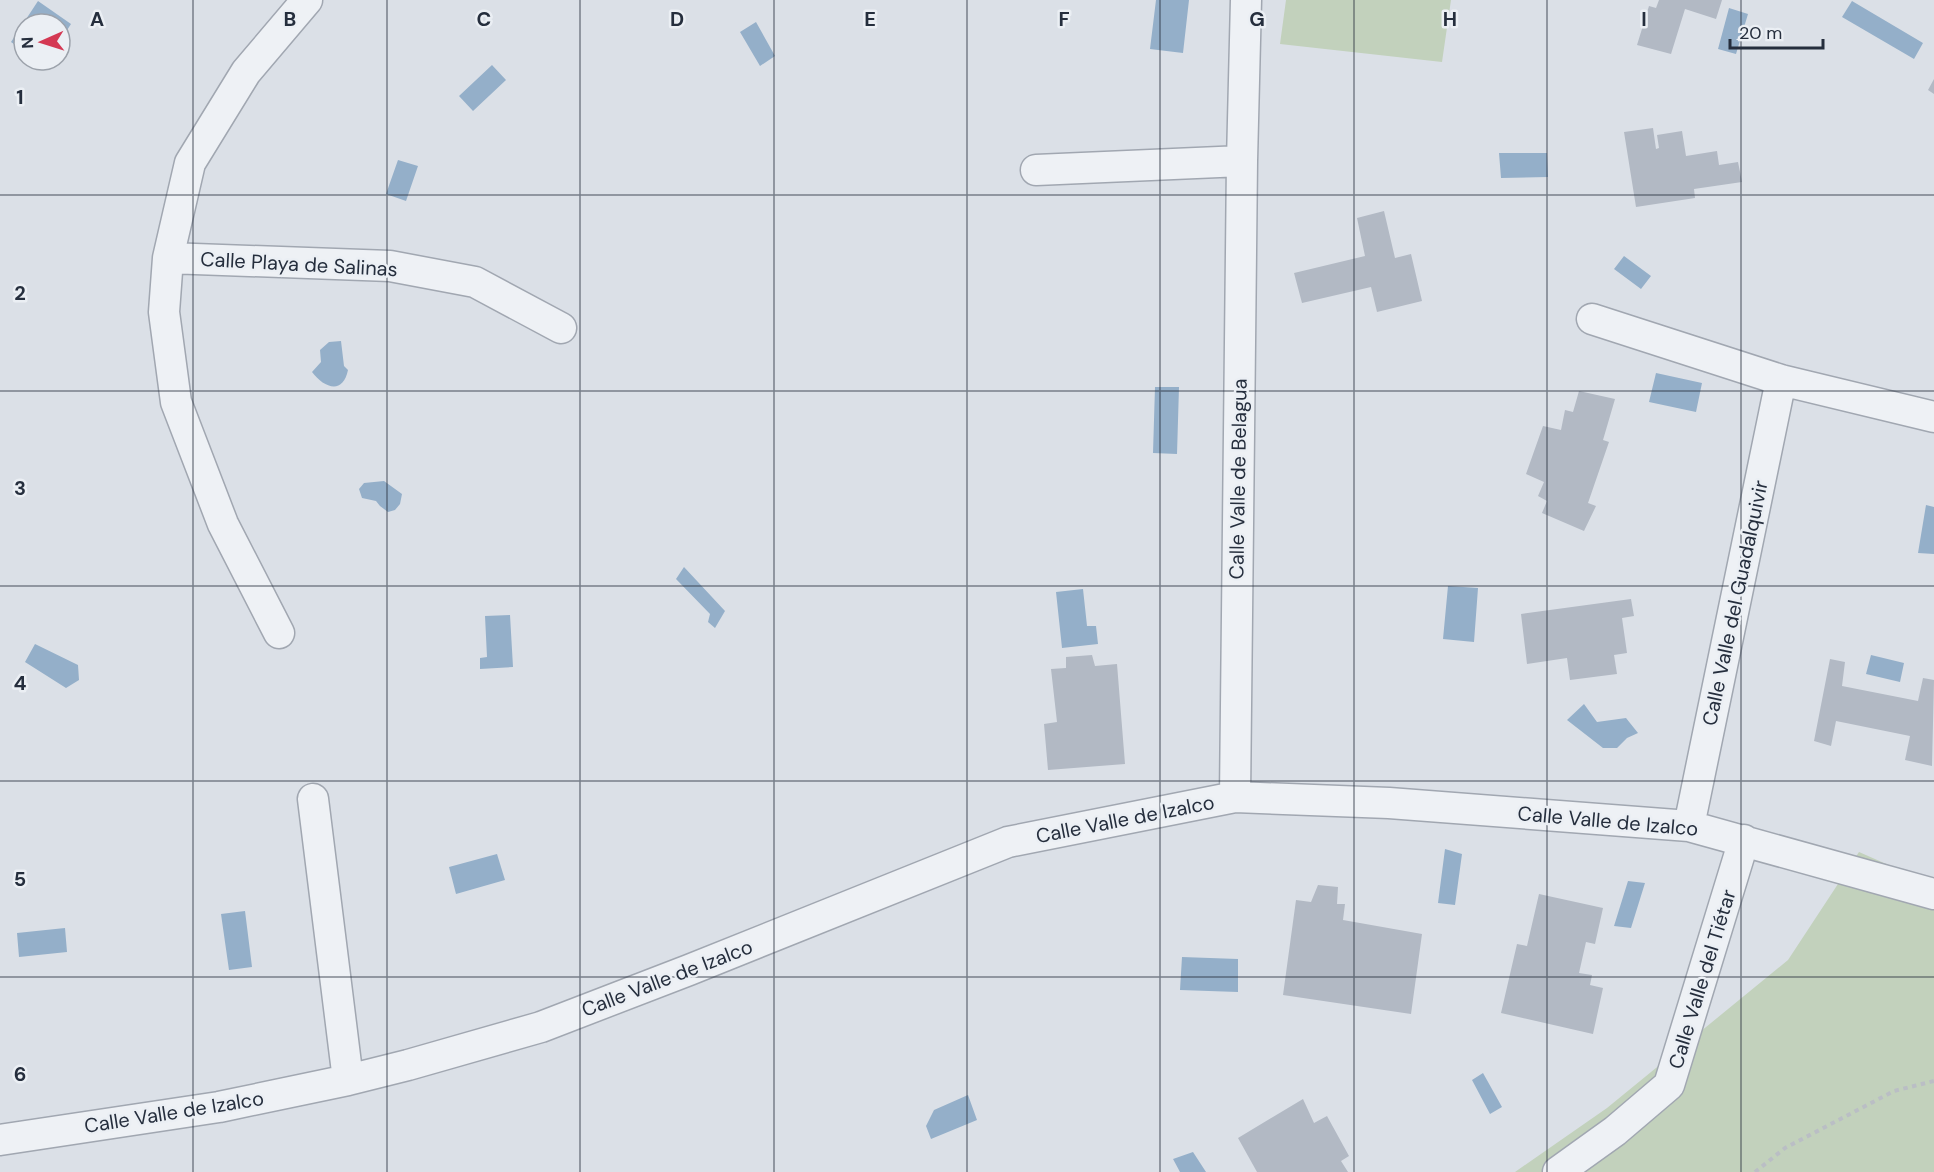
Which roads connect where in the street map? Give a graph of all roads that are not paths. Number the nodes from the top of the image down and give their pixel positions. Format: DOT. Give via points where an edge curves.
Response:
graph roads {
  1 [pos="307,0"];
  2 [pos="1246,0"];
  3 [pos="1242,161"];
  4 [pos="1036,170"];
  5 [pos="168,258"];
  6 [pos="1592,319"];
  7 [pos="561,328"];
  8 [pos="1781,381"];
  9 [pos="1934,417"];
  10 [pos="279,633"];
  11 [pos="1235,797"];
  12 [pos="314,799"];
  13 [pos="1689,826"];
  14 [pos="1744,840"];
  15 [pos="1934,894"];
  16 [pos="348,1080"];
  17 [pos="0,1140"];
  18 [pos="1558,1172"];
  1 -- 5 [label="street" via="246,72 190,163"];
  2 -- 3 [label="street, Calle Valle de Belagua"];
  3 -- 4 [label="street"];
  3 -- 11 [label="street, Calle Valle de Belagua"];
  5 -- 7 [label="street, Calle Playa de Salinas" via="390,266 475,282"];
  5 -- 10 [label="street" via="164,312 176,402 223,524"];
  6 -- 8 [label="street"];
  8 -- 9 [label="street"];
  8 -- 13 [label="street, Calle Valle del Guadalquivir"];
  11 -- 13 [label="street, Calle Valle de Izalco" via="1389,803"];
  11 -- 16 [label="street, Calle Valle de Izalco" via="1008,842 542,1027"];
  12 -- 16 [label="street"];
  13 -- 14 [label="street, Calle Valle de Izalco"];
  14 -- 15 [label="street, Calle Valle de Izalco"];
  14 -- 18 [label="street, Calle Valle del Tiétar" via="1669,1085"];
  16 -- 17 [label="street, Calle Valle de Izalco" via="219,1107"];
}
